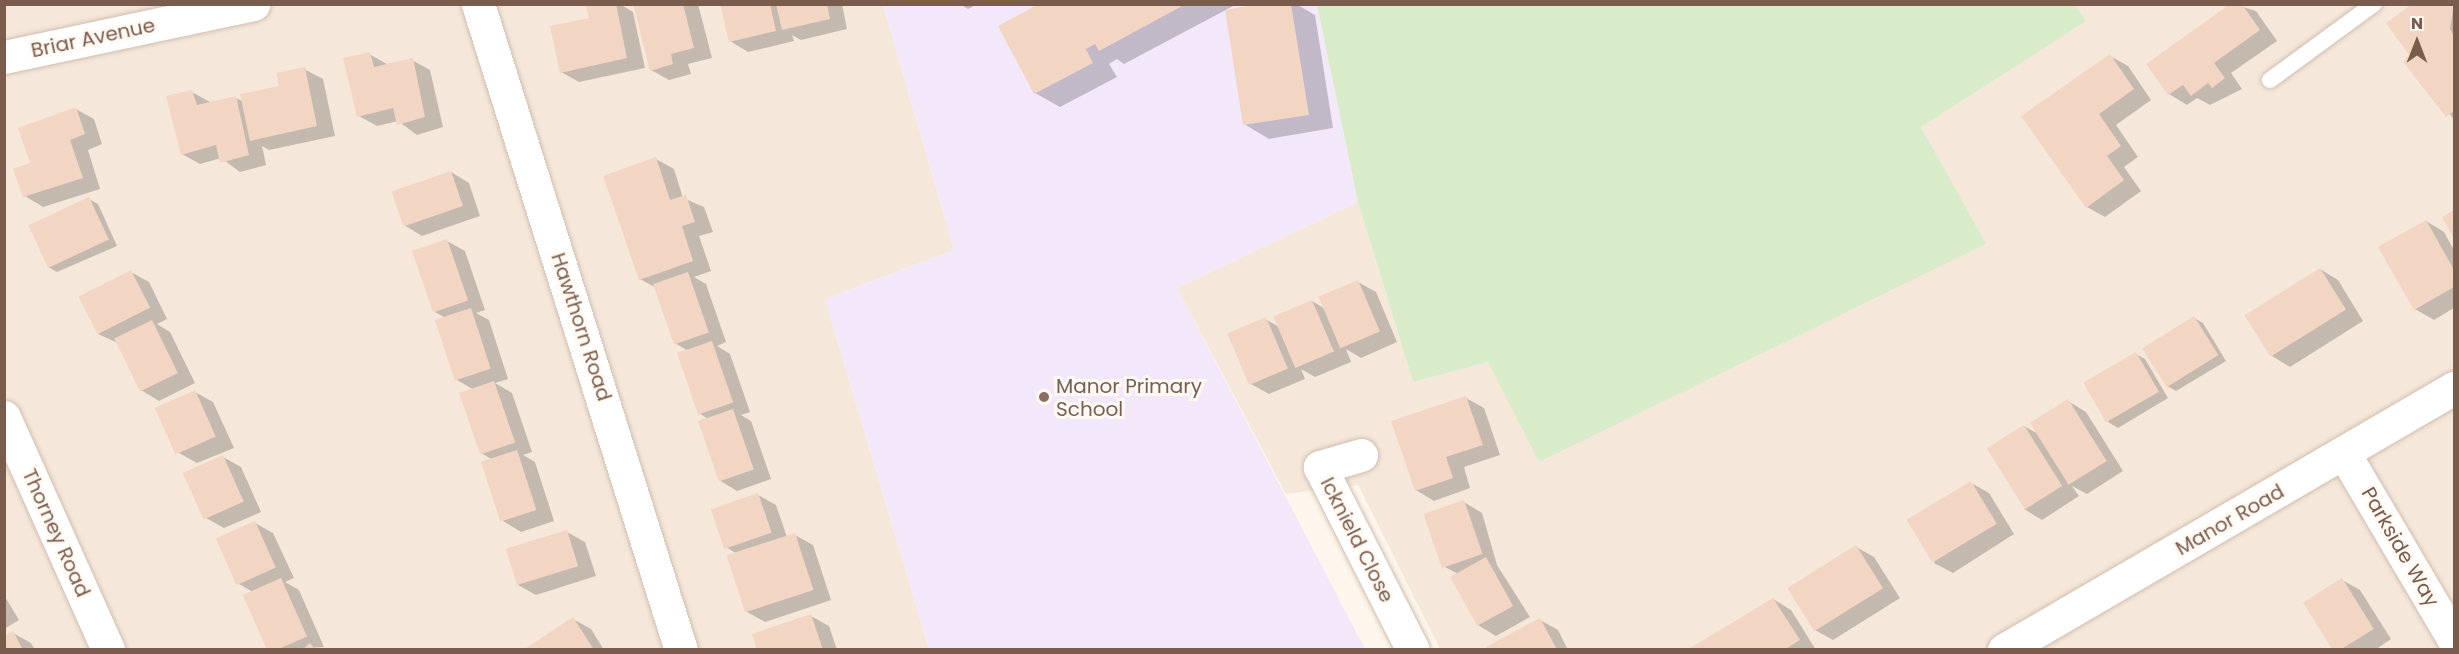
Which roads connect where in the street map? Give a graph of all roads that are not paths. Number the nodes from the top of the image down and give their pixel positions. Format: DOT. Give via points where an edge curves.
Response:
graph roads {
  1 [pos="253,4"];
  2 [pos="478,4"];
  3 [pos="2374,4"];
  4 [pos="4,57"];
  5 [pos="2270,80"];
  6 [pos="2454,388"];
  7 [pos="4,417"];
  8 [pos="2345,454"];
  9 [pos="1361,455"];
  10 [pos="2454,639"];
  11 [pos="108,650"];
  12 [pos="681,650"];
  13 [pos="1413,650"];
  14 [pos="2004,650"];
  1 -- 4 [label="street, Briar Avenue"];
  2 -- 12 [label="street, Hawthorn Road"];
  3 -- 5 [label="lane"];
  6 -- 8 [label="street, Manor Road"];
  7 -- 11 [label="street, Thorney Road"];
  8 -- 10 [label="street, Parkside Way"];
  8 -- 14 [label="street, Manor Road"];
  9 -- 13 [label="street, Icknield Close" via="1320,467"];
}
